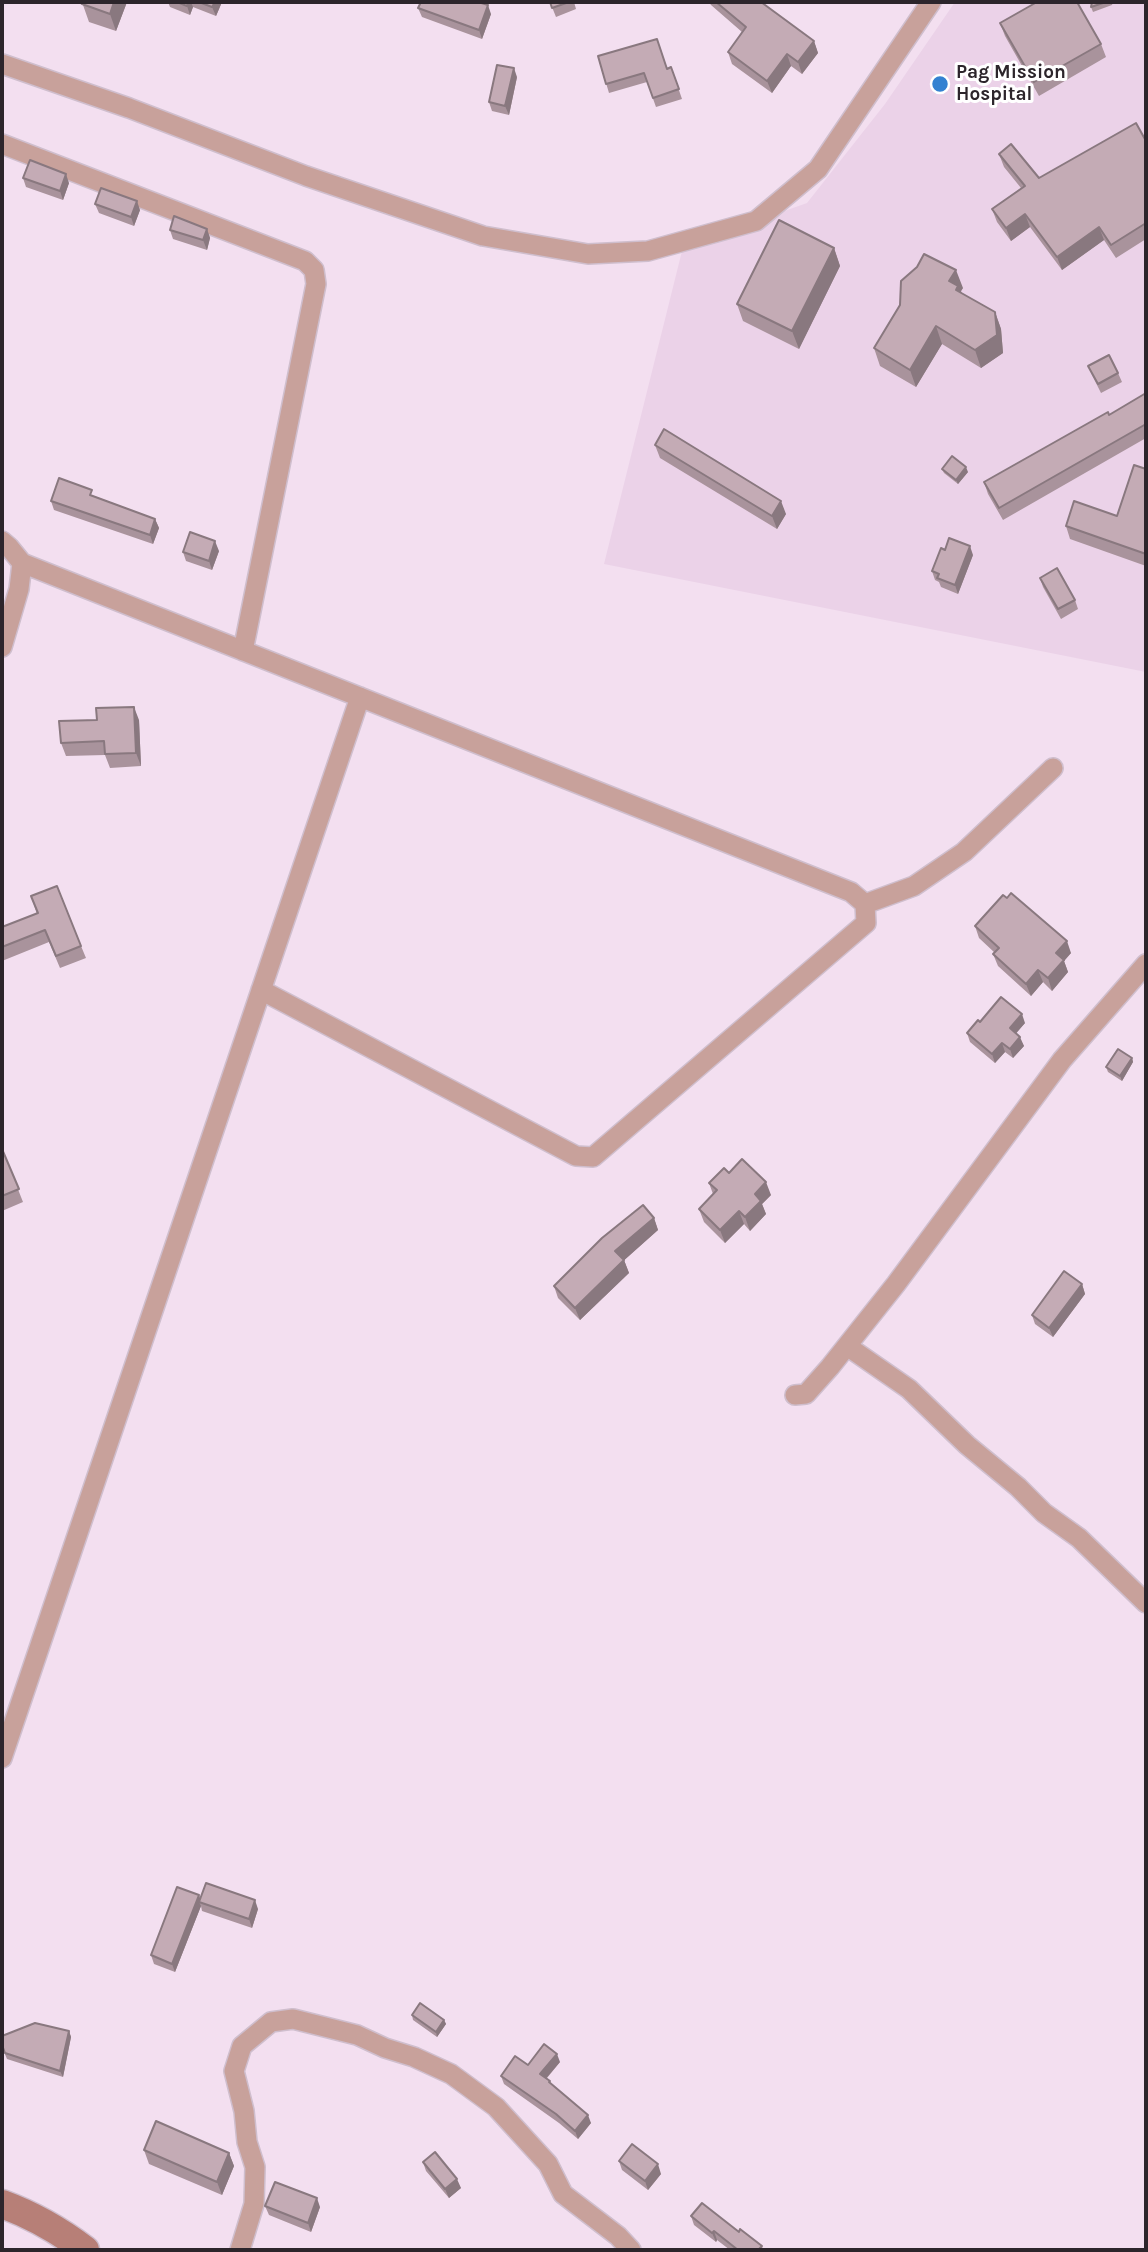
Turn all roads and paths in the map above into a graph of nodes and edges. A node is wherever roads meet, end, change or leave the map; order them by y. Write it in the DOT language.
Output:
graph roads {
  1 [pos="931,2"];
  2 [pos="2,64"];
  3 [pos="2,144"];
  4 [pos="2,541"];
  5 [pos="22,563"];
  6 [pos="2,647"];
  7 [pos="243,651"];
  8 [pos="360,697"];
  9 [pos="1053,768"];
  10 [pos="865,904"];
  11 [pos="1146,964"];
  12 [pos="261,990"];
  13 [pos="847,1346"];
  14 [pos="795,1395"];
  15 [pos="1146,1603"];
  16 [pos="2,1758"];
  17 [pos="2,2204"];
  18 [pos="86,2250"];
  19 [pos="240,2250"];
  20 [pos="631,2250"];
  1 -- 2 [label="street"];
  3 -- 7 [label="street"];
  4 -- 5 [label="street"];
  5 -- 6 [label="street"];
  5 -- 7 [label="street"];
  7 -- 8 [label="street"];
  8 -- 10 [label="street"];
  8 -- 12 [label="street"];
  9 -- 10 [label="street"];
  10 -- 12 [label="street"];
  11 -- 13 [label="street"];
  12 -- 16 [label="street"];
  13 -- 14 [label="street"];
  13 -- 15 [label="street"];
  17 -- 18 [label="street"];
  19 -- 20 [label="street"];
}
